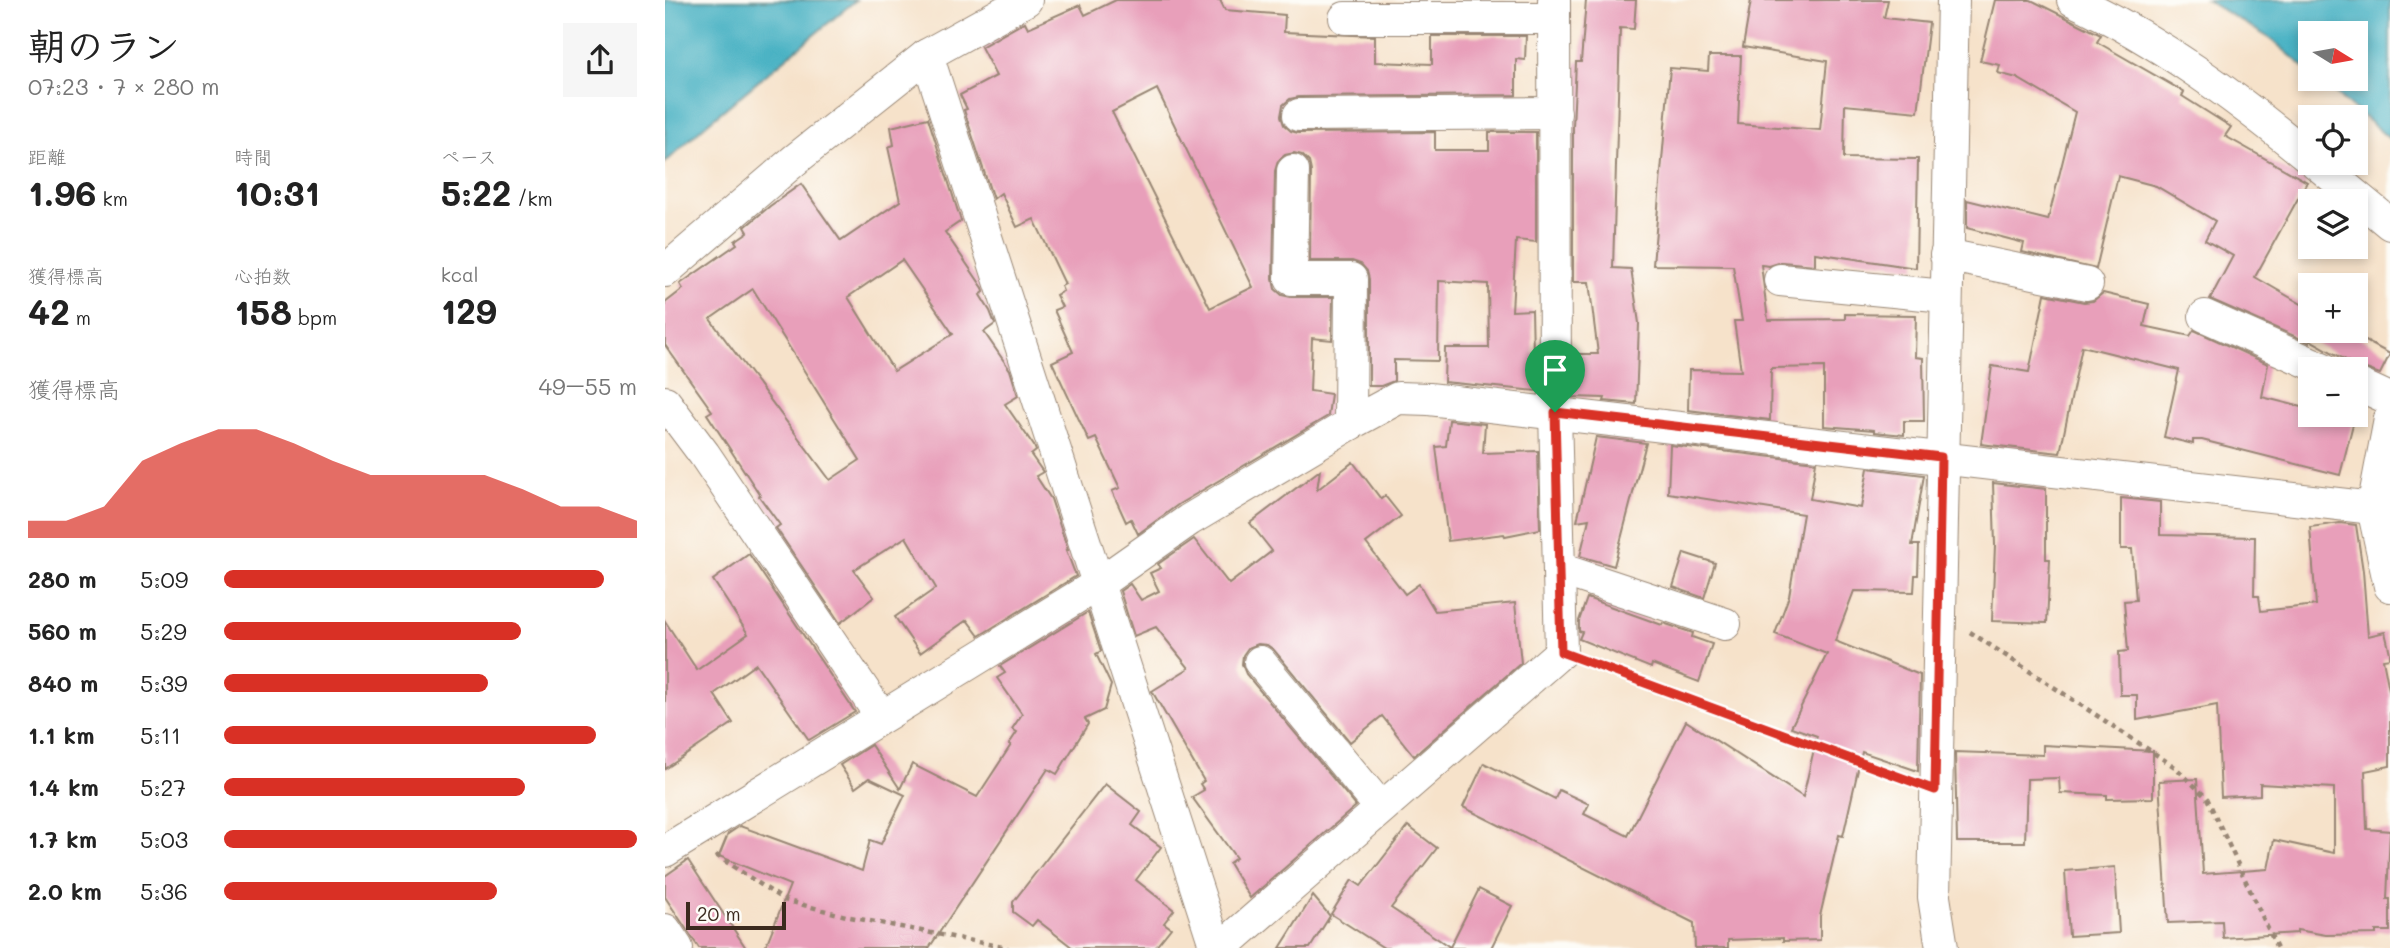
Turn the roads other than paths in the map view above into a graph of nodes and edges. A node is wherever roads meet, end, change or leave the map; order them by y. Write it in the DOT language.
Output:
graph roads {
  1 [pos="1026,0"];
  2 [pos="1952,0"];
  3 [pos="2073,0"];
  4 [pos="1554,9"];
  5 [pos="1345,18"];
  6 [pos="927,55"];
  7 [pos="1555,113"];
  8 [pos="1299,115"];
  9 [pos="2298,148"];
  10 [pos="1293,171"];
  11 [pos="2331,175"];
  12 [pos="2390,224"];
  13 [pos="1946,255"];
  14 [pos="665,271"];
  15 [pos="1780,280"];
  16 [pos="2087,284"];
  17 [pos="1945,296"];
  18 [pos="2204,316"];
  19 [pos="2298,358"];
  20 [pos="2368,389"];
  21 [pos="2390,399"];
  22 [pos="665,402"];
  23 [pos="1555,412"];
  24 [pos="2390,419"];
  25 [pos="1350,424"];
  26 [pos="1941,457"];
  27 [pos="2381,512"];
  28 [pos="1559,569"];
  29 [pos="1098,584"];
  30 [pos="2390,586"];
  31 [pos="1725,624"];
  32 [pos="1260,662"];
  33 [pos="881,716"];
  34 [pos="1381,808"];
  35 [pos="676,844"];
  36 [pos="665,930"];
  37 [pos="677,948"];
  38 [pos="1216,948"];
  39 [pos="1221,948"];
  40 [pos="1942,948"];
  1 -- 6 [label="street"];
  2 -- 13 [label="street"];
  3 -- 9 [label="street"];
  4 -- 5 [label="street"];
  4 -- 7 [label="street"];
  6 -- 14 [label="street"];
  6 -- 29 [label="street"];
  7 -- 8 [label="street"];
  7 -- 23 [label="street"];
  10 -- 25 [label="street"];
  11 -- 12 [label="street"];
  13 -- 16 [label="street"];
  13 -- 17 [label="street"];
  15 -- 17 [label="street"];
  17 -- 26 [label="street"];
  18 -- 19 [label="street"];
  20 -- 21 [label="street"];
  22 -- 33 [label="street"];
  23 -- 25 [label="street"];
  23 -- 26 [label="street"];
  23 -- 28 [label="street"];
  24 -- 27 [label="street"];
  25 -- 29 [label="street"];
  26 -- 27 [label="street"];
  26 -- 40 [label="street"];
  27 -- 30 [label="street"];
  28 -- 31 [label="street"];
  28 -- 34 [label="street"];
  29 -- 33 [label="street"];
  29 -- 38 [label="street"];
  32 -- 34 [label="street"];
  33 -- 35 [label="street"];
  34 -- 39 [label="street"];
  36 -- 37 [label="street"];
}
